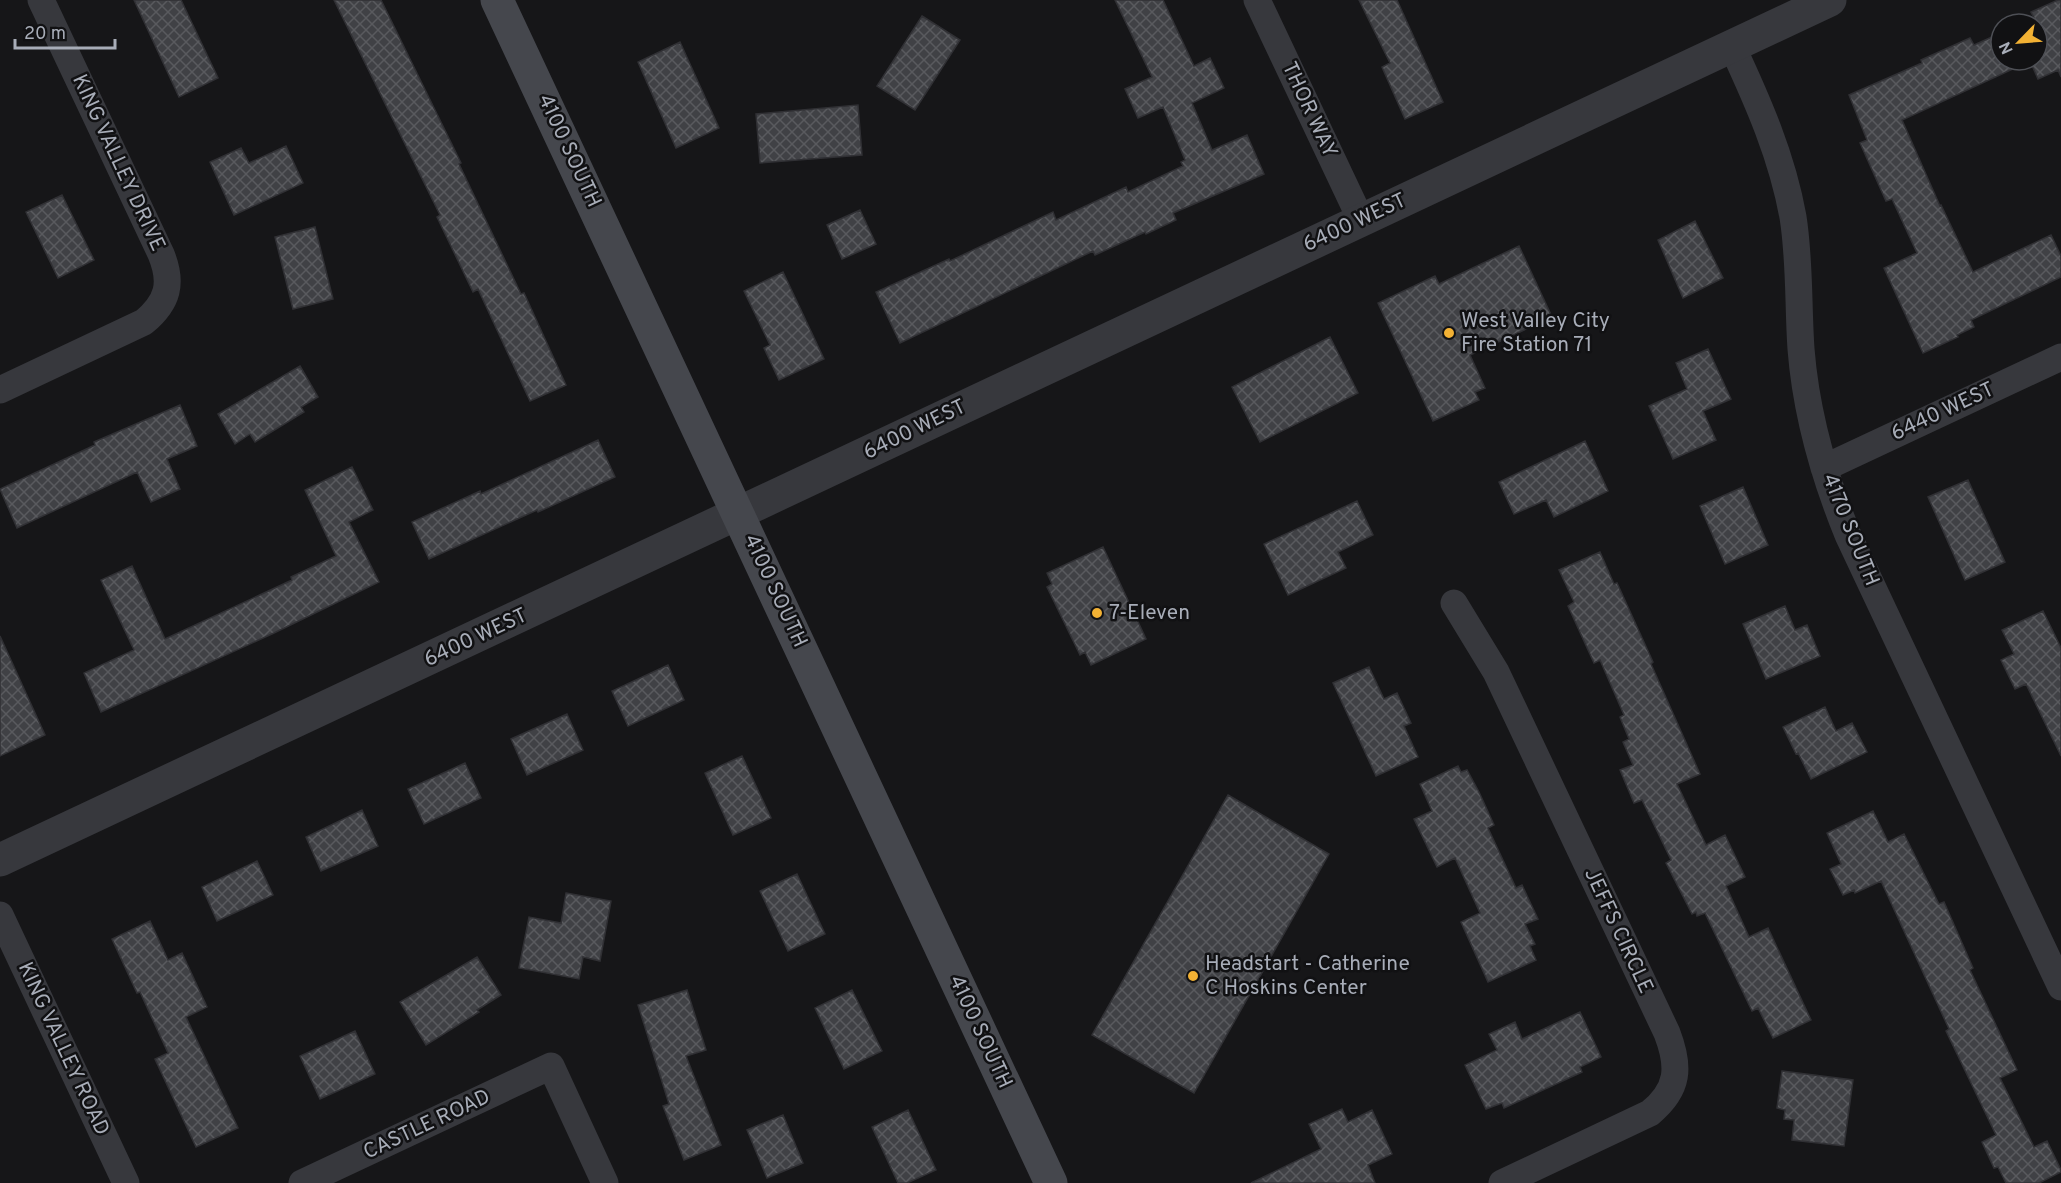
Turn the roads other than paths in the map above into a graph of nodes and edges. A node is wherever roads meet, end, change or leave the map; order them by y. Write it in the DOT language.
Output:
graph roads {
  1 [pos="41,0"];
  2 [pos="497,0"];
  3 [pos="1257,0"];
  4 [pos="1830,0"];
  5 [pos="1732,46"];
  6 [pos="1361,220"];
  7 [pos="2061,357"];
  8 [pos="0,390"];
  9 [pos="1824,468"];
  10 [pos="738,514"];
  11 [pos="1454,603"];
  12 [pos="0,860"];
  13 [pos="0,915"];
  14 [pos="2061,987"];
  15 [pos="126,1183"];
  16 [pos="302,1183"];
  17 [pos="606,1183"];
  18 [pos="1052,1183"];
  19 [pos="1502,1183"];
  1 -- 8 [label="street, KING VALLEY DRIVE"];
  2 -- 10 [label="main road, 4100 SOUTH"];
  3 -- 6 [label="street, THOR WAY"];
  4 -- 5 [label="street, 6400 WEST"];
  5 -- 6 [label="street, 6400 WEST"];
  5 -- 9 [label="street, 4170 SOUTH"];
  6 -- 10 [label="street, 6400 WEST"];
  7 -- 9 [label="street, 6440 WEST"];
  9 -- 14 [label="street, 4170 SOUTH"];
  10 -- 12 [label="street, 6400 WEST"];
  10 -- 18 [label="main road, 4100 SOUTH"];
  11 -- 19 [label="street, JEFFS CIRCLE"];
  13 -- 15 [label="street, KING VALLEY ROAD"];
  16 -- 17 [label="street, CASTLE ROAD"];
}
